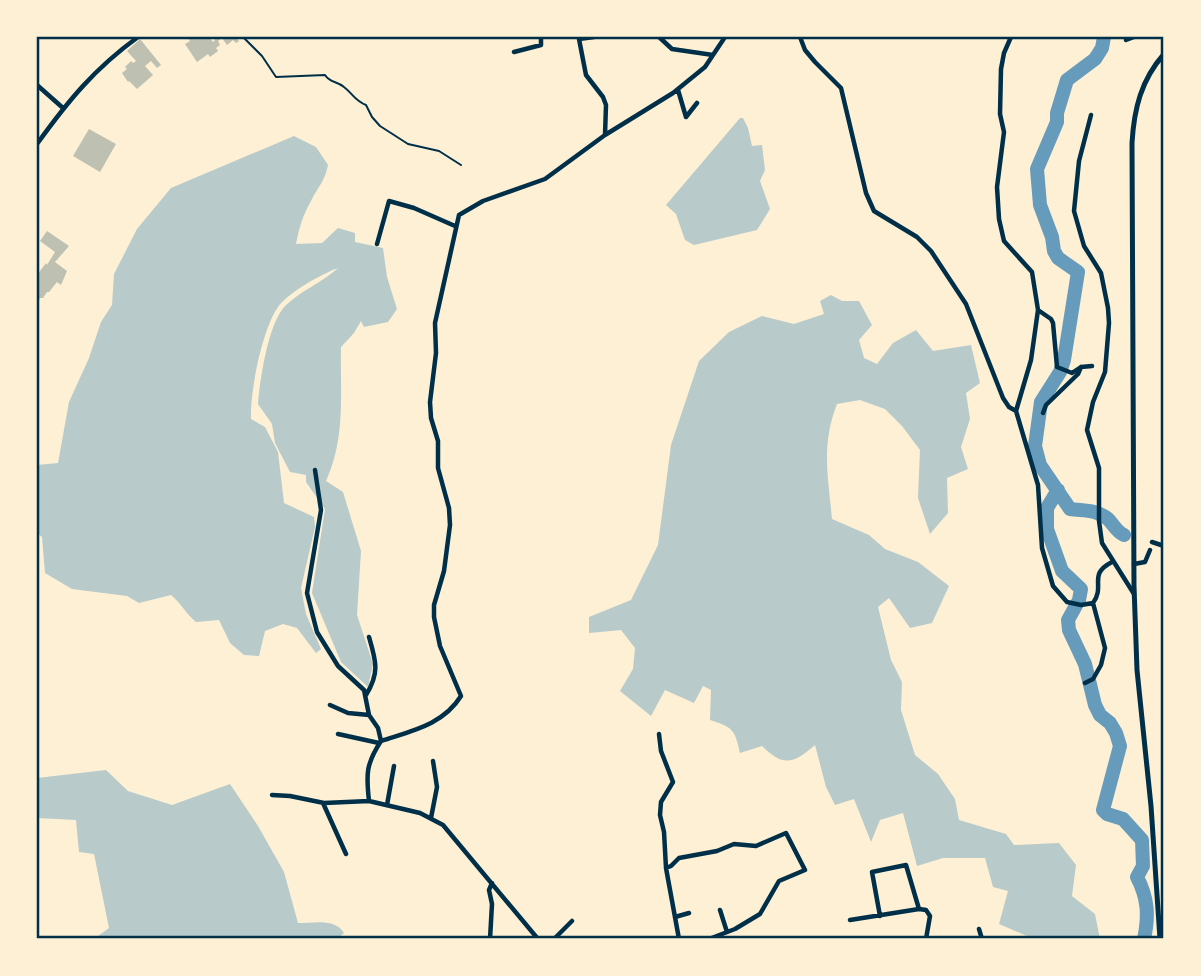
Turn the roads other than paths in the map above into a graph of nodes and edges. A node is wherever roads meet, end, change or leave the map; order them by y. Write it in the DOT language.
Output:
graph roads {
  1 [pos="138,37"];
  2 [pos="541,37"];
  3 [pos="594,37"];
  4 [pos="659,37"];
  5 [pos="725,37"];
  6 [pos="800,37"];
  7 [pos="1012,37"];
  8 [pos="1134,37"];
  9 [pos="1126,40"];
  10 [pos="514,52"];
  11 [pos="1164,54"];
  12 [pos="713,55"];
  13 [pos="37,86"];
  14 [pos="678,90"];
  15 [pos="698,103"];
  16 [pos="63,108"];
  17 [pos="1091,115"];
  18 [pos="605,135"];
  19 [pos="37,144"];
  20 [pos="455,226"];
  21 [pos="377,244"];
  22 [pos="1038,310"];
  23 [pos="1092,366"];
  24 [pos="1081,367"];
  25 [pos="1016,411"];
  26 [pos="1043,413"];
  27 [pos="315,470"];
  28 [pos="1152,542"];
  29 [pos="1164,546"];
  30 [pos="1150,550"];
  31 [pos="1112,562"];
  32 [pos="1134,564"];
  33 [pos="1134,595"];
  34 [pos="1093,603"];
  35 [pos="369,637"];
  36 [pos="1085,682"];
  37 [pos="366,696"];
  38 [pos="330,705"];
  39 [pos="369,715"];
  40 [pos="338,734"];
  41 [pos="659,734"];
  42 [pos="380,742"];
  43 [pos="433,761"];
  44 [pos="394,766"];
  45 [pos="272,795"];
  46 [pos="369,801"];
  47 [pos="323,803"];
  48 [pos="387,805"];
  49 [pos="431,818"];
  50 [pos="346,854"];
  51 [pos="666,868"];
  52 [pos="492,883"];
  53 [pos="720,909"];
  54 [pos="919,909"];
  55 [pos="689,913"];
  56 [pos="880,916"];
  57 [pos="675,918"];
  58 [pos="850,920"];
  59 [pos="572,921"];
  60 [pos="979,929"];
  61 [pos="1162,930"];
  62 [pos="727,932"];
  63 [pos="490,939"];
  64 [pos="538,939"];
  65 [pos="554,939"];
  66 [pos="679,939"];
  67 [pos="709,939"];
  68 [pos="926,939"];
  69 [pos="982,939"];
  70 [pos="1160,939"];
  1 -- 16 [label="street"];
  2 -- 10 [label="street"];
  3 -- 18 [label="street"];
  4 -- 12 [label="street"];
  5 -- 12 [label="street"];
  6 -- 25 [label="street"];
  7 -- 22 [label="street"];
  8 -- 9 [label="street"];
  11 -- 32 [label="street"];
  12 -- 14 [label="street"];
  13 -- 16 [label="street"];
  14 -- 15 [label="street"];
  14 -- 18 [label="street"];
  16 -- 19 [label="street"];
  17 -- 31 [label="street"];
  18 -- 20 [label="street"];
  20 -- 21 [label="street"];
  20 -- 42 [label="street"];
  22 -- 24 [label="street"];
  22 -- 25 [label="street"];
  23 -- 24 [label="street"];
  24 -- 26 [label="street"];
  25 -- 34 [label="street"];
  27 -- 37 [label="street"];
  28 -- 29 [label="street"];
  30 -- 32 [label="street"];
  31 -- 33 [label="street"];
  31 -- 34 [label="street"];
  32 -- 33 [label="street"];
  33 -- 61 [label="street"];
  34 -- 36 [label="street"];
  35 -- 37 [label="street"];
  37 -- 39 [label="street"];
  38 -- 39 [label="street"];
  39 -- 42 [label="street"];
  40 -- 42 [label="street"];
  41 -- 51 [label="street"];
  42 -- 46 [label="street"];
  43 -- 49 [label="street"];
  44 -- 48 [label="street"];
  45 -- 47 [label="street"];
  46 -- 47 [label="street"];
  46 -- 48 [label="street"];
  47 -- 50 [label="street"];
  48 -- 49 [label="street"];
  49 -- 52 [label="street"];
  51 -- 57 [label="street"];
  51 -- 62 [label="street"];
  52 -- 63 [label="street"];
  52 -- 64 [label="street"];
  53 -- 62 [label="street"];
  54 -- 56 [label="street"];
  54 -- 56 [label="street"];
  54 -- 68 [label="street"];
  55 -- 57 [label="street"];
  56 -- 58 [label="street"];
  57 -- 66 [label="street"];
  59 -- 65 [label="street"];
  60 -- 69 [label="street"];
  61 -- 70 [label="street"];
  62 -- 67 [label="street"];
}
